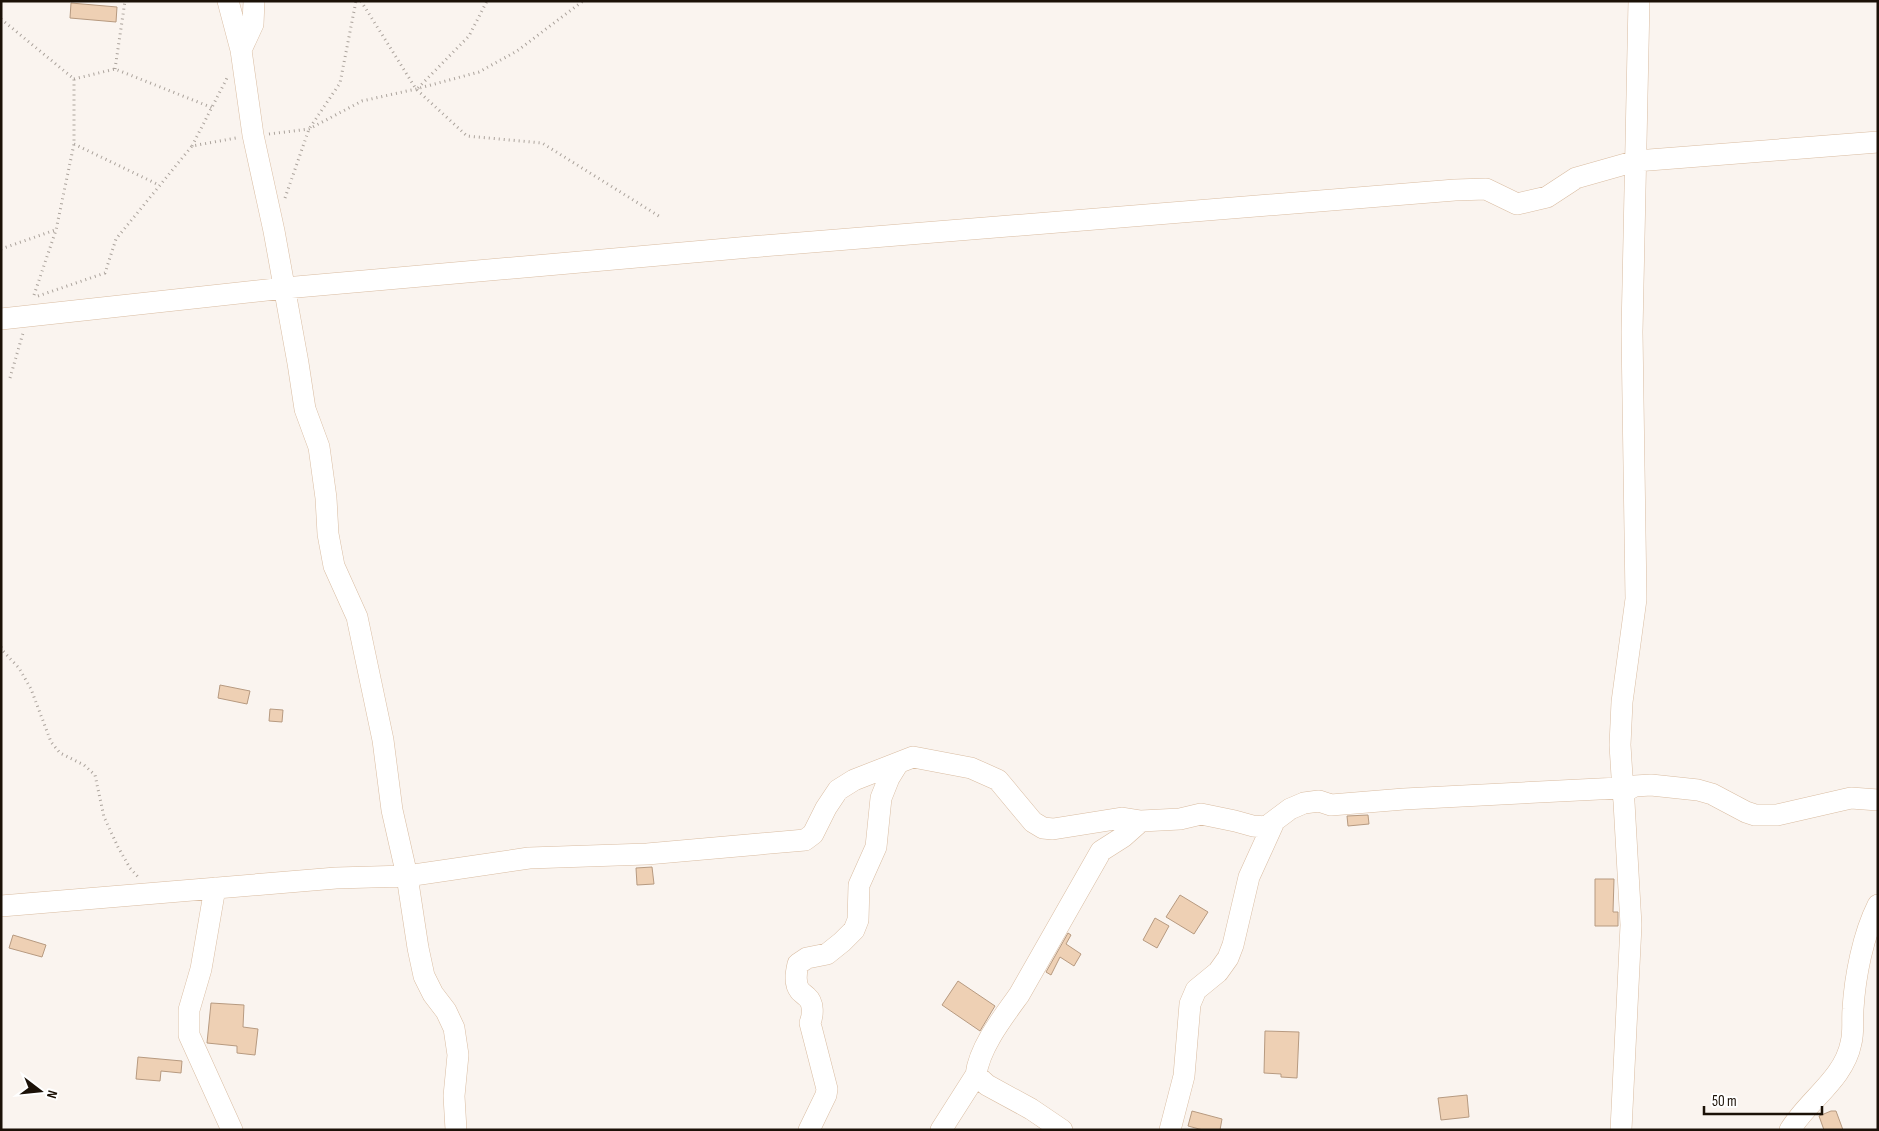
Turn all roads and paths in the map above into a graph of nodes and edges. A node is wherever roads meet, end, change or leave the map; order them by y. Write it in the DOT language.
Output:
graph roads {
  1 [pos="125,1"];
  2 [pos="228,1"];
  3 [pos="254,1"];
  4 [pos="356,1"];
  5 [pos="361,1"];
  6 [pos="487,1"];
  7 [pos="583,1"];
  8 [pos="1639,1"];
  9 [pos="1,19"];
  10 [pos="241,50"];
  11 [pos="115,69"];
  12 [pos="229,75"];
  13 [pos="74,79"];
  14 [pos="416,89"];
  15 [pos="213,108"];
  16 [pos="309,129"];
  17 [pos="253,136"];
  18 [pos="1878,142"];
  19 [pos="74,144"];
  20 [pos="192,146"];
  21 [pos="1636,161"];
  22 [pos="159,184"];
  23 [pos="283,203"];
  24 [pos="662,218"];
  25 [pos="56,230"];
  26 [pos="1,249"];
  27 [pos="285,288"];
  28 [pos="33,297"];
  29 [pos="28,318"];
  30 [pos="1,319"];
  31 [pos="10,378"];
  32 [pos="1,647"];
  33 [pos="896,764"];
  34 [pos="1623,792"];
  35 [pos="1878,800"];
  36 [pos="1141,821"];
  37 [pos="1274,822"];
  38 [pos="407,876"];
  39 [pos="215,888"];
  40 [pos="152,893"];
  41 [pos="1878,905"];
  42 [pos="1,906"];
  43 [pos="976,1075"];
  44 [pos="232,1130"];
  45 [pos="456,1130"];
  46 [pos="809,1130"];
  47 [pos="941,1130"];
  48 [pos="1062,1130"];
  49 [pos="1170,1130"];
  50 [pos="1621,1130"];
  51 [pos="1790,1130"];
  1 -- 11 [label="path"];
  2 -- 10 [label="street"];
  3 -- 10 [label="street"];
  4 -- 16 [label="path"];
  5 -- 14 [label="path"];
  6 -- 14 [label="path"];
  7 -- 14 [label="path"];
  8 -- 21 [label="street"];
  9 -- 13 [label="path"];
  10 -- 17 [label="street"];
  11 -- 13 [label="path"];
  11 -- 15 [label="path"];
  12 -- 15 [label="path"];
  13 -- 19 [label="path"];
  14 -- 16 [label="path"];
  14 -- 24 [label="path"];
  15 -- 20 [label="path"];
  16 -- 17 [label="path"];
  16 -- 23 [label="path"];
  17 -- 20 [label="path"];
  17 -- 27 [label="street"];
  18 -- 21 [label="street"];
  19 -- 22 [label="path"];
  19 -- 25 [label="path"];
  20 -- 22 [label="path"];
  21 -- 27 [label="street"];
  21 -- 34 [label="street"];
  22 -- 28 [label="path"];
  25 -- 26 [label="path"];
  25 -- 28 [label="path"];
  27 -- 29 [label="street"];
  27 -- 38 [label="street"];
  28 -- 29 [label="path"];
  29 -- 30 [label="street"];
  29 -- 31 [label="path"];
  32 -- 40 [label="path"];
  33 -- 36 [label="street"];
  33 -- 38 [label="street"];
  33 -- 46 [label="street"];
  34 -- 35 [label="street"];
  34 -- 37 [label="street"];
  34 -- 50 [label="street"];
  36 -- 37 [label="street"];
  36 -- 43 [label="street"];
  37 -- 49 [label="street"];
  38 -- 39 [label="street"];
  38 -- 45 [label="street"];
  39 -- 40 [label="street"];
  39 -- 44 [label="street"];
  40 -- 42 [label="street"];
  41 -- 51 [label="street"];
  43 -- 47 [label="street"];
  43 -- 48 [label="street"];
}
